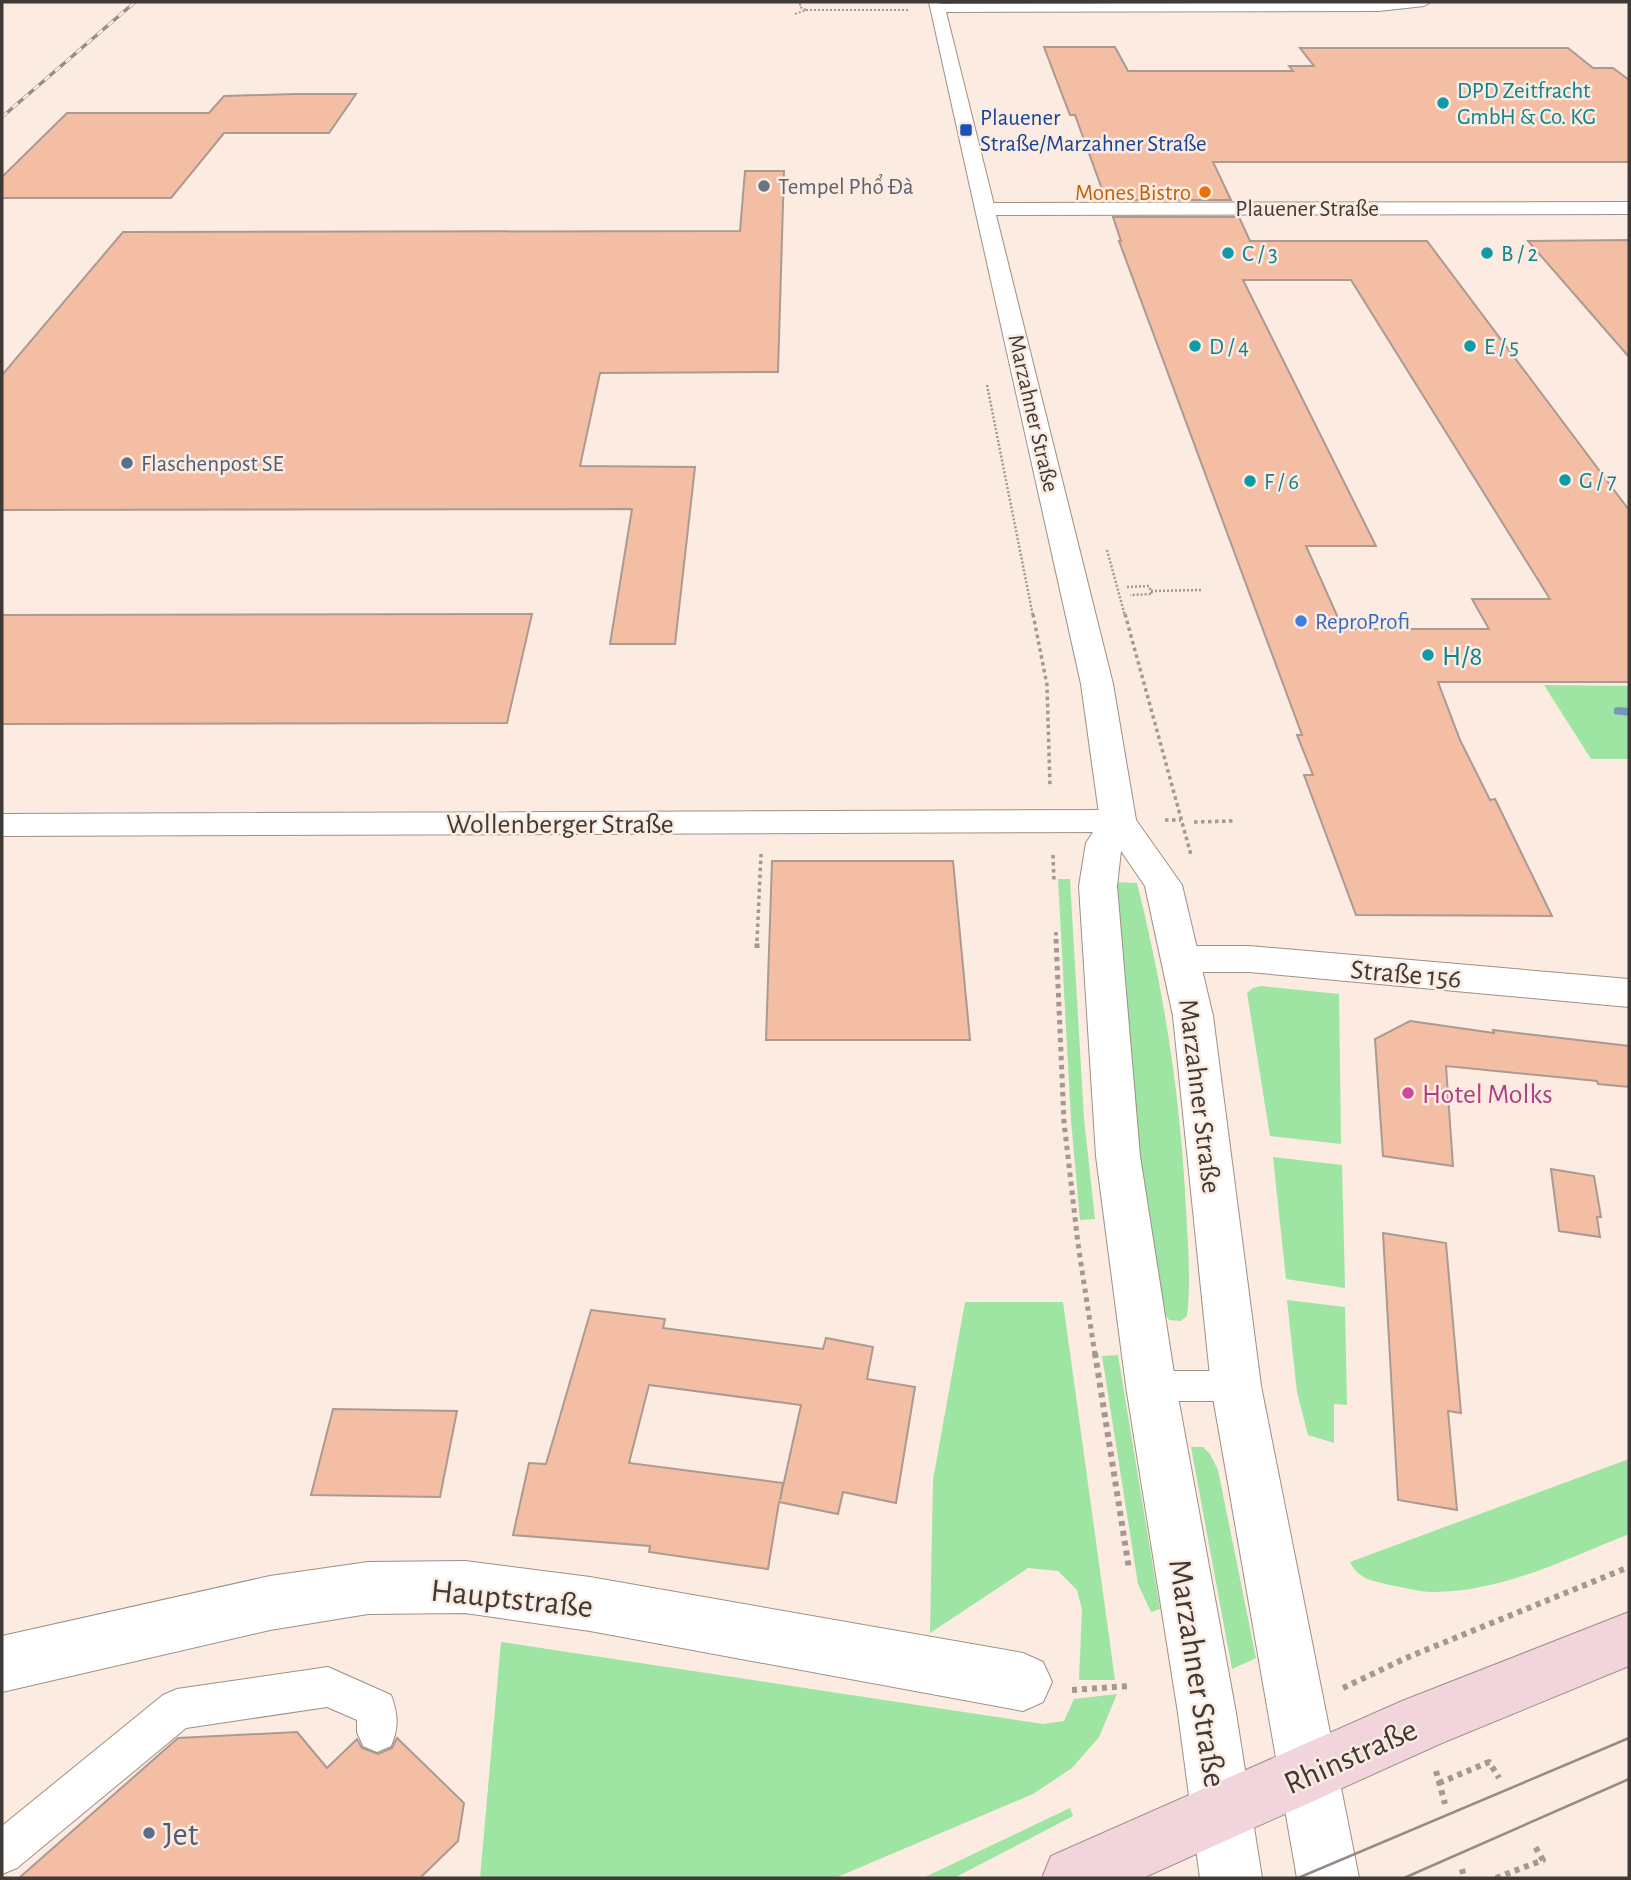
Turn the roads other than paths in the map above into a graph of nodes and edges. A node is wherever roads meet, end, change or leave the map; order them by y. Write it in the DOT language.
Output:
graph roads {
  1 [pos="1424,2"];
  2 [pos="937,5"];
  3 [pos="1629,208"];
  4 [pos="985,209"];
  5 [pos="1118,821"];
  6 [pos="2,825"];
  7 [pos="1182,958"];
  8 [pos="1629,993"];
  9 [pos="1151,1386"];
  10 [pos="1236,1386"];
  11 [pos="1629,1639"];
  12 [pos="2,1664"];
  13 [pos="1023,1682"];
  14 [pos="377,1732"];
  15 [pos="1310,1773"];
  16 [pos="1222,1812"];
  17 [pos="2,1853"];
  18 [pos="1073,1878"];
  19 [pos="1231,1878"];
  20 [pos="1328,1878"];
  1 -- 2 [label="street, Marzahner Straße"];
  2 -- 4 [label="street, Marzahner Straße"];
  3 -- 4 [label="street, Plauener Straße"];
  4 -- 5 [label="street, Marzahner Straße"];
  5 -- 6 [label="street, Wollenberger Straße"];
  5 -- 7 [label="street, Marzahner Straße"];
  5 -- 9 [label="street, Marzahner Straße"];
  7 -- 8 [label="street, Straße 156"];
  7 -- 10 [label="street, Marzahner Straße"];
  9 -- 10 [label="lane"];
  9 -- 16 [label="street, Marzahner Straße"];
  10 -- 15 [label="street, Marzahner Straße"];
  11 -- 15 [label="main road, Rhinstraße"];
  12 -- 13 [label="street, Hauptstraße"];
  14 -- 17 [label="lane"];
  15 -- 16 [label="main road, Rhinstraße"];
  15 -- 20 [label="street, Marzahner Straße"];
  16 -- 18 [label="main road, Rhinstraße"];
  16 -- 19 [label="street, Marzahner Straße"];
}
